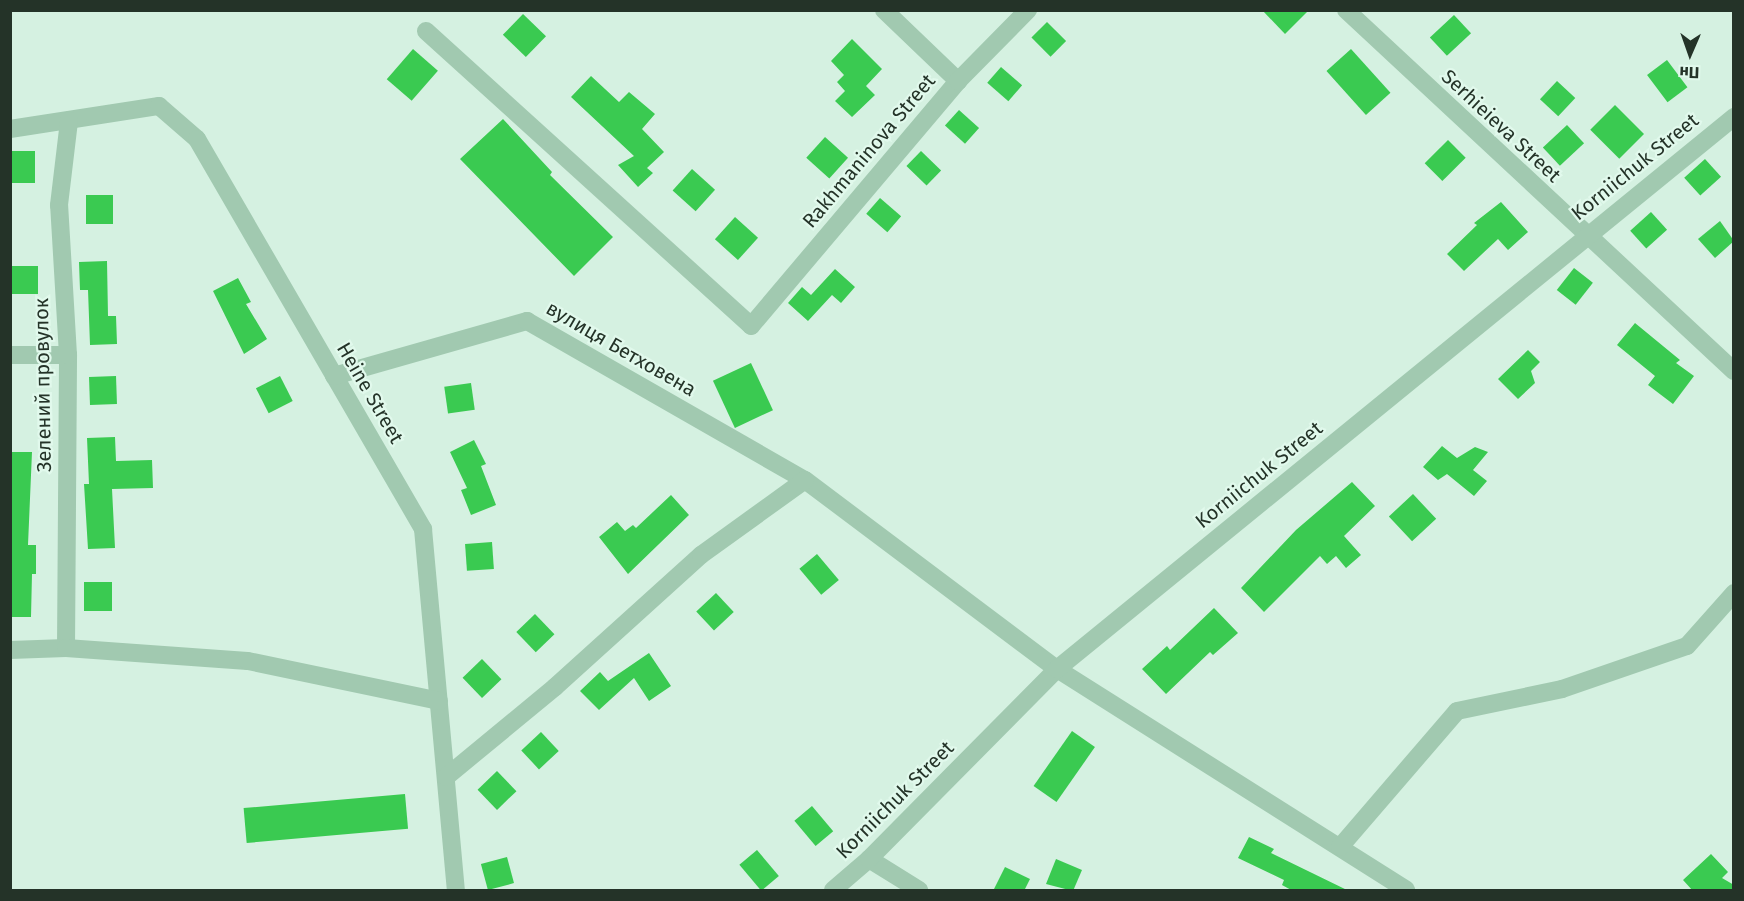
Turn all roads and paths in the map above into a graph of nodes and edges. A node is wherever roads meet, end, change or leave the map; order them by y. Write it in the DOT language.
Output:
graph roads {
  1 [pos="884,10"];
  2 [pos="1028,10"];
  3 [pos="1346,10"];
  4 [pos="426,31"];
  5 [pos="958,81"];
  6 [pos="1734,117"];
  7 [pos="69,121"];
  8 [pos="10,129"];
  9 [pos="1584,236"];
  10 [pos="10,355"];
  11 [pos="68,355"];
  12 [pos="1734,371"];
  13 [pos="334,376"];
  14 [pos="805,480"];
  15 [pos="1734,593"];
  16 [pos="66,648"];
  17 [pos="10,650"];
  18 [pos="1057,669"];
  19 [pos="439,701"];
  20 [pos="446,777"];
  21 [pos="1340,847"];
  22 [pos="869,859"];
  23 [pos="456,891"];
  24 [pos="833,891"];
  25 [pos="920,891"];
  26 [pos="1406,891"];
  1 -- 5 [label="street"];
  2 -- 5 [label="street, Rakhmaninova Street"];
  3 -- 9 [label="street, Serhieieva Street"];
  4 -- 5 [label="street, Rakhmaninova Street"];
  6 -- 9 [label="street, Korniichuk Street"];
  7 -- 8 [label="street, Heine Street"];
  7 -- 11 [label="street, Зелений провулок"];
  7 -- 13 [label="street, Heine Street"];
  9 -- 12 [label="street, Serhieieva Street"];
  9 -- 18 [label="street, Korniichuk Street"];
  10 -- 11 [label="street"];
  11 -- 16 [label="street, Зелений провулок"];
  13 -- 14 [label="street, вулиця Бетховена"];
  13 -- 19 [label="street, Heine Street"];
  14 -- 18 [label="street, вулиця Бетховена"];
  14 -- 20 [label="street"];
  15 -- 21 [label="street"];
  16 -- 17 [label="street"];
  16 -- 19 [label="street"];
  18 -- 21 [label="street, вулиця Бетховена"];
  18 -- 22 [label="street, Korniichuk Street"];
  19 -- 20 [label="street, Heine Street"];
  20 -- 23 [label="street, Heine Street"];
  21 -- 26 [label="street, вулиця Бетховена"];
  22 -- 24 [label="street, Korniichuk Street"];
  22 -- 25 [label="street"];
}
